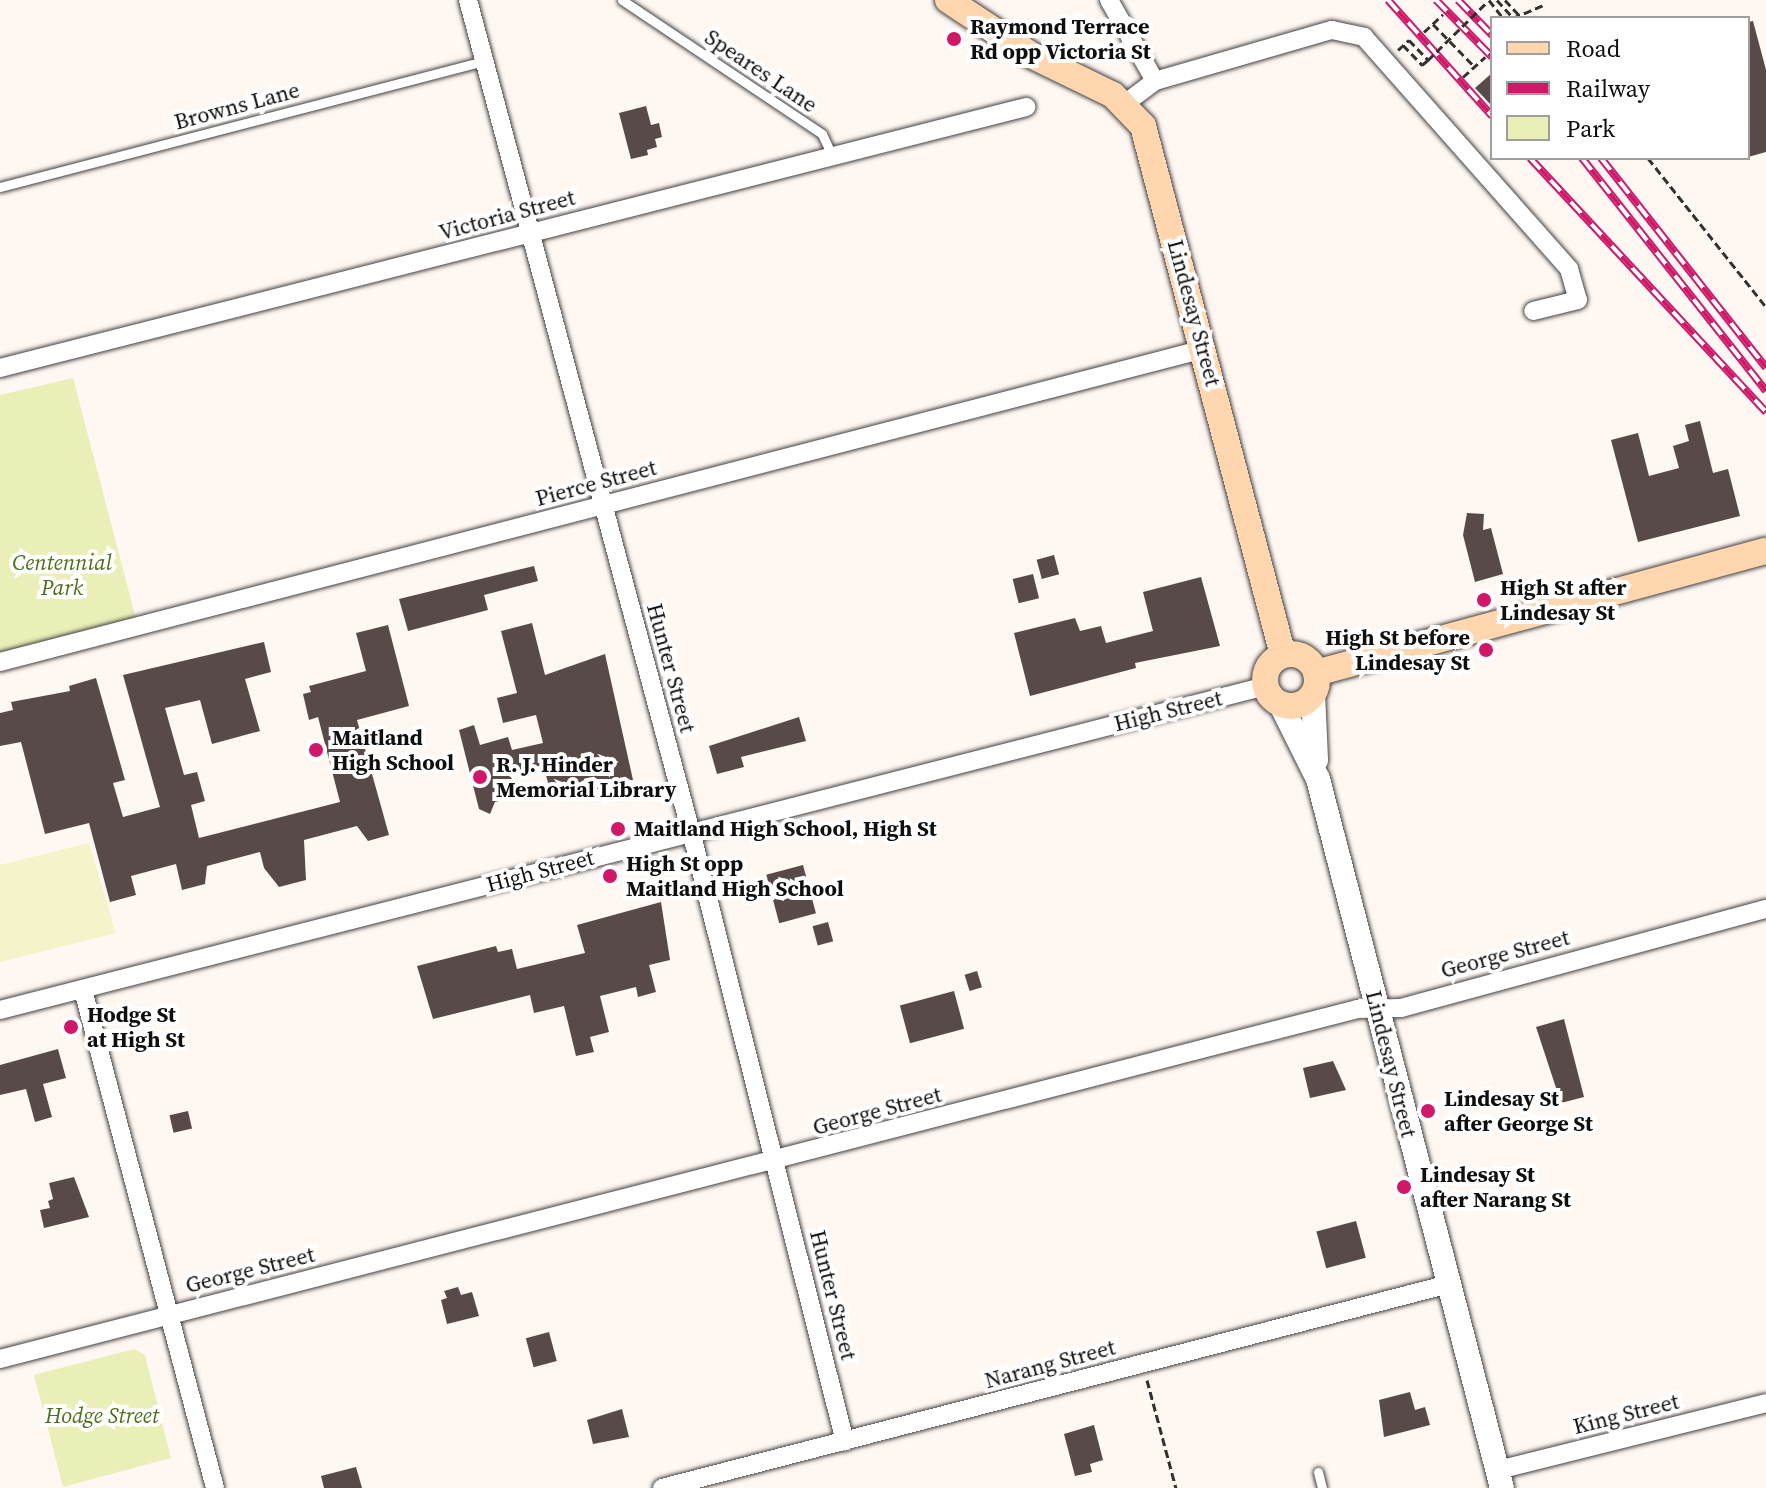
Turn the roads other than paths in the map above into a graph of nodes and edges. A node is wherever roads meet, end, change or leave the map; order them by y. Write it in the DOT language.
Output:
graph roads {
  1 [pos="468,0"];
  2 [pos="622,0"];
  3 [pos="948,0"];
  4 [pos="1109,0"];
  5 [pos="484,61"];
  6 [pos="1155,81"];
  7 [pos="1125,104"];
  8 [pos="1026,107"];
  9 [pos="831,153"];
  10 [pos="0,187"];
  11 [pos="531,234"];
  12 [pos="1533,311"];
  13 [pos="1204,349"];
  14 [pos="0,368"];
  15 [pos="602,506"];
  16 [pos="1766,551"];
  17 [pos="1283,655"];
  18 [pos="0,662"];
  19 [pos="1314,683"];
  20 [pos="1273,694"];
  21 [pos="1318,779"];
  22 [pos="690,831"];
  23 [pos="1766,909"];
  24 [pos="83,990"];
  25 [pos="1378,1009"];
  26 [pos="0,1010"];
  27 [pos="774,1162"];
  28 [pos="1449,1284"];
  29 [pos="168,1316"];
  30 [pos="0,1359"];
  31 [pos="1766,1403"];
  32 [pos="845,1442"];
  33 [pos="1318,1472"];
  34 [pos="1500,1479"];
  35 [pos="215,1488"];
  36 [pos="662,1488"];
  37 [pos="1322,1488"];
  1 -- 5 [label="street, Hunter Street"];
  2 -- 9 [label="lane, Speares Lane"];
  3 -- 7 [label="main road"];
  4 -- 6 [label="street"];
  5 -- 10 [label="lane, Browns Lane"];
  5 -- 11 [label="street, Hunter Street"];
  6 -- 7 [label="street"];
  6 -- 12 [label="street"];
  7 -- 13 [label="main road, Lindesay Street"];
  8 -- 9 [label="street, Victoria Street"];
  9 -- 11 [label="street, Victoria Street"];
  11 -- 14 [label="street, Victoria Street"];
  11 -- 15 [label="street, Hunter Street"];
  13 -- 15 [label="street, Pierce Street"];
  13 -- 17 [label="main road, Lindesay Street"];
  15 -- 18 [label="street, Pierce Street"];
  15 -- 22 [label="street, Hunter Street"];
  16 -- 19 [label="main road"];
  17 -- 19 [label="main road"];
  17 -- 20 [label="main road"];
  19 -- 20 [label="main road"];
  19 -- 21 [label="street, Lindesay Street"];
  20 -- 21 [label="street, Lindesay Street"];
  20 -- 22 [label="street, High Street"];
  21 -- 25 [label="street, Lindesay Street"];
  22 -- 24 [label="street, High Street"];
  22 -- 27 [label="street, Hunter Street"];
  23 -- 25 [label="street, George Street"];
  24 -- 26 [label="street, High Street"];
  24 -- 29 [label="street"];
  25 -- 27 [label="street, George Street"];
  25 -- 28 [label="street, Lindesay Street"];
  27 -- 29 [label="street, George Street"];
  27 -- 32 [label="street, Hunter Street"];
  28 -- 32 [label="street, Narang Street"];
  28 -- 34 [label="street, Lindesay Street"];
  29 -- 30 [label="street, George Street"];
  29 -- 35 [label="street"];
  31 -- 34 [label="street, King Street"];
  32 -- 36 [label="street, Narang Street"];
  33 -- 37 [label="lane"];
}
